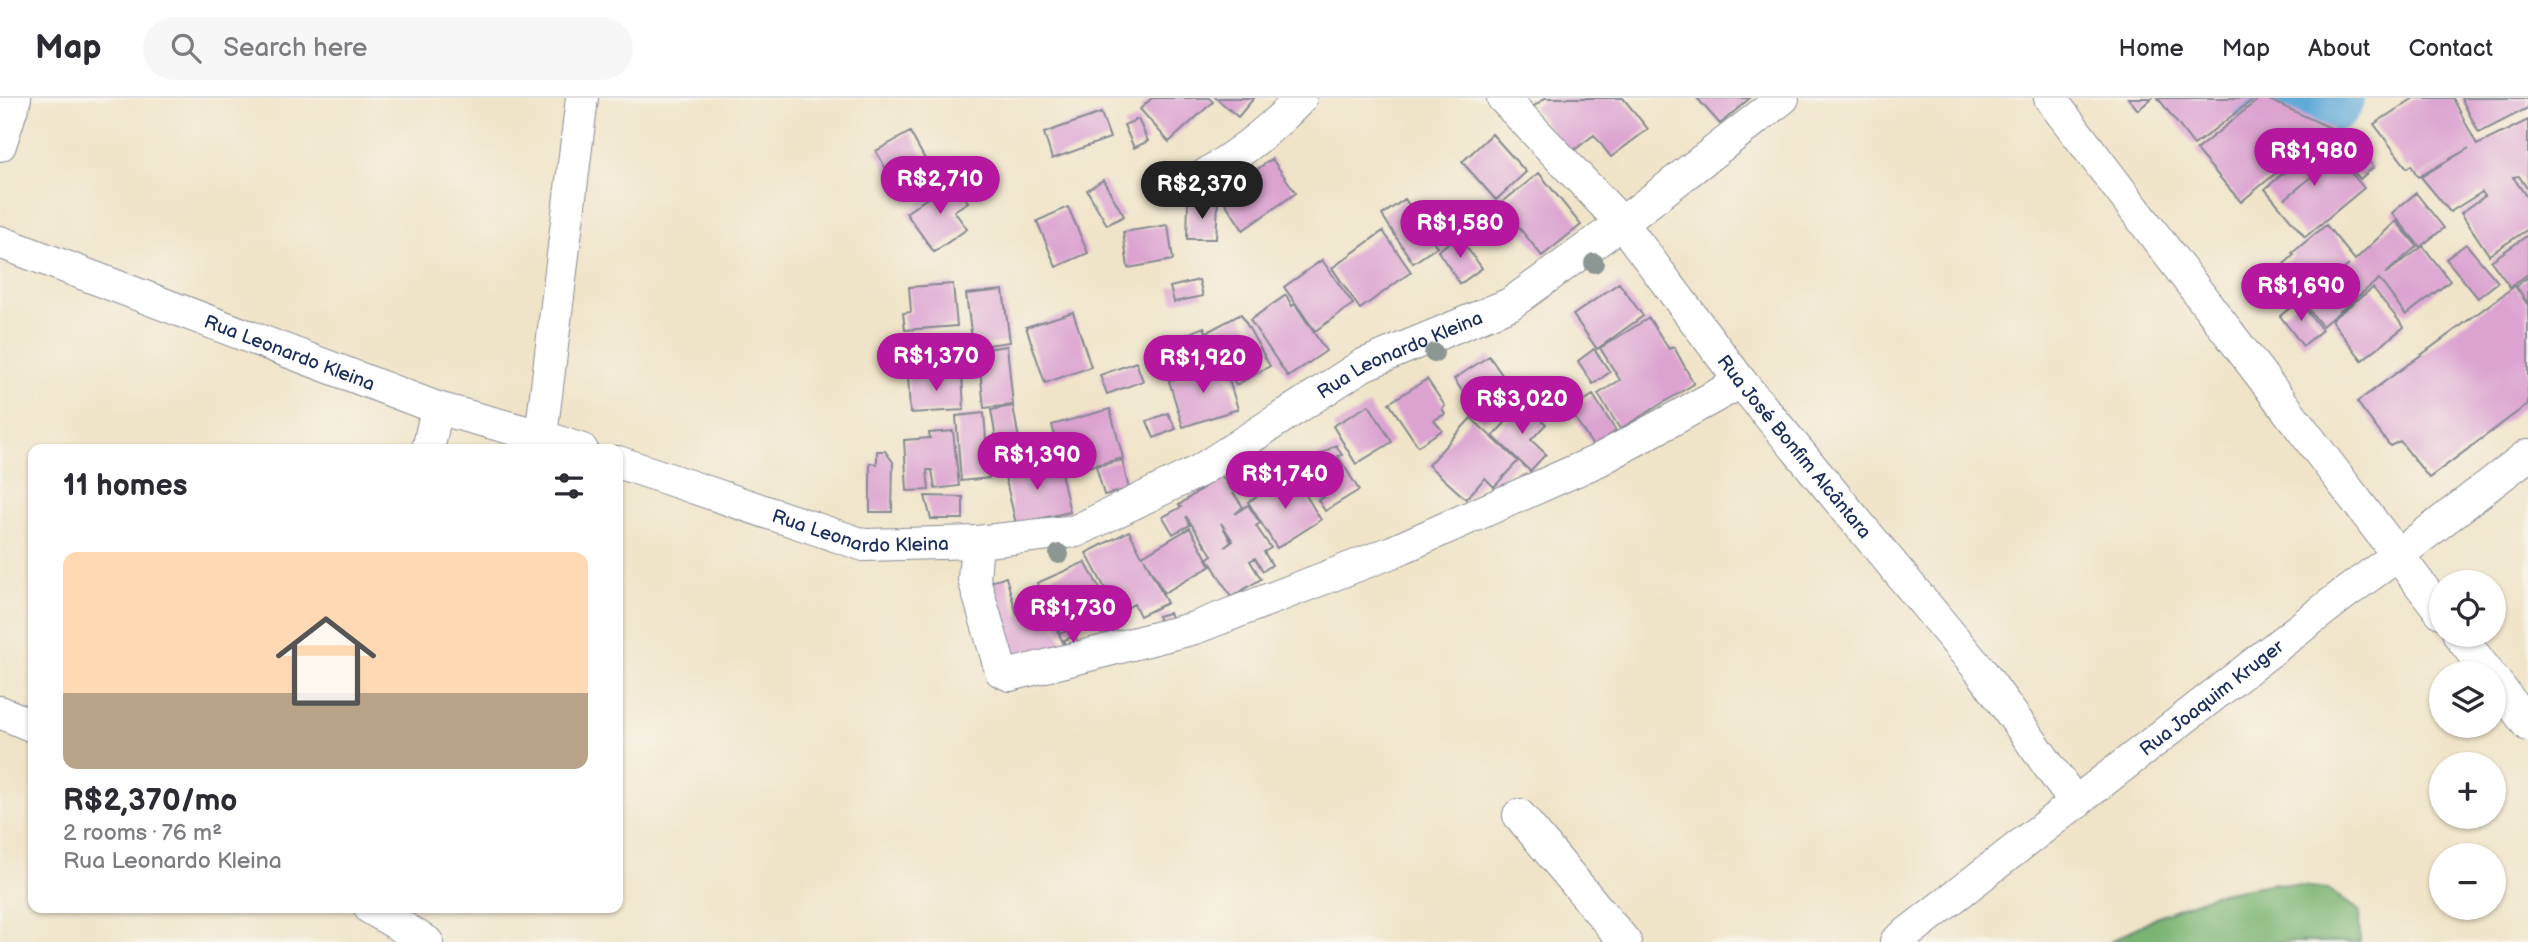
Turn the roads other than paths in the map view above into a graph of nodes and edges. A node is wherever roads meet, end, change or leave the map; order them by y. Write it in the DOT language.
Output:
graph roads {
  1 [pos="15,98"];
  2 [pos="582,98"];
  3 [pos="1301,98"];
  4 [pos="1503,98"];
  5 [pos="1783,98"];
  6 [pos="2049,98"];
  7 [pos="0,145"];
  8 [pos="1191,184"];
  9 [pos="1622,223"];
  10 [pos="0,242"];
  11 [pos="1741,382"];
  12 [pos="437,408"];
  13 [pos="541,436"];
  14 [pos="429,444"];
  15 [pos="564,444"];
  16 [pos="2528,454"];
  17 [pos="623,464"];
  18 [pos="977,542"];
  19 [pos="2398,555"];
  20 [pos="2429,596"];
  21 [pos="2468,647"];
  22 [pos="2479,661"];
  23 [pos="2506,696"];
  24 [pos="0,712"];
  25 [pos="28,724"];
  26 [pos="2528,725"];
  27 [pos="2077,804"];
  28 [pos="1519,815"];
  29 [pos="378,913"];
  30 [pos="427,942"];
  31 [pos="1625,942"];
  32 [pos="1896,942"];
  1 -- 7 [label="street"];
  2 -- 13 [label="street"];
  3 -- 8 [label="street"];
  4 -- 9 [label="street, Rua José Bonfim Alcântara"];
  5 -- 9 [label="street, Rua Leonardo Kleina"];
  6 -- 19 [label="street"];
  9 -- 11 [label="street, Rua José Bonfim Alcântara"];
  9 -- 18 [label="street, Rua Leonardo Kleina"];
  10 -- 12 [label="street, Rua Leonardo Kleina"];
  11 -- 18 [label="street"];
  11 -- 27 [label="street, Rua José Bonfim Alcântara"];
  12 -- 13 [label="street, Rua Leonardo Kleina"];
  12 -- 14 [label="street"];
  13 -- 15 [label="street, Rua Leonardo Kleina"];
  16 -- 19 [label="street, Rua Joaquim Kruger"];
  17 -- 18 [label="street, Rua Leonardo Kleina"];
  19 -- 20 [label="street"];
  19 -- 27 [label="street, Rua Joaquim Kruger"];
  21 -- 22 [label="street"];
  23 -- 26 [label="street"];
  24 -- 25 [label="street"];
  27 -- 32 [label="street, Rua Joaquim Kruger"];
  28 -- 31 [label="street"];
  29 -- 30 [label="street"];
}
